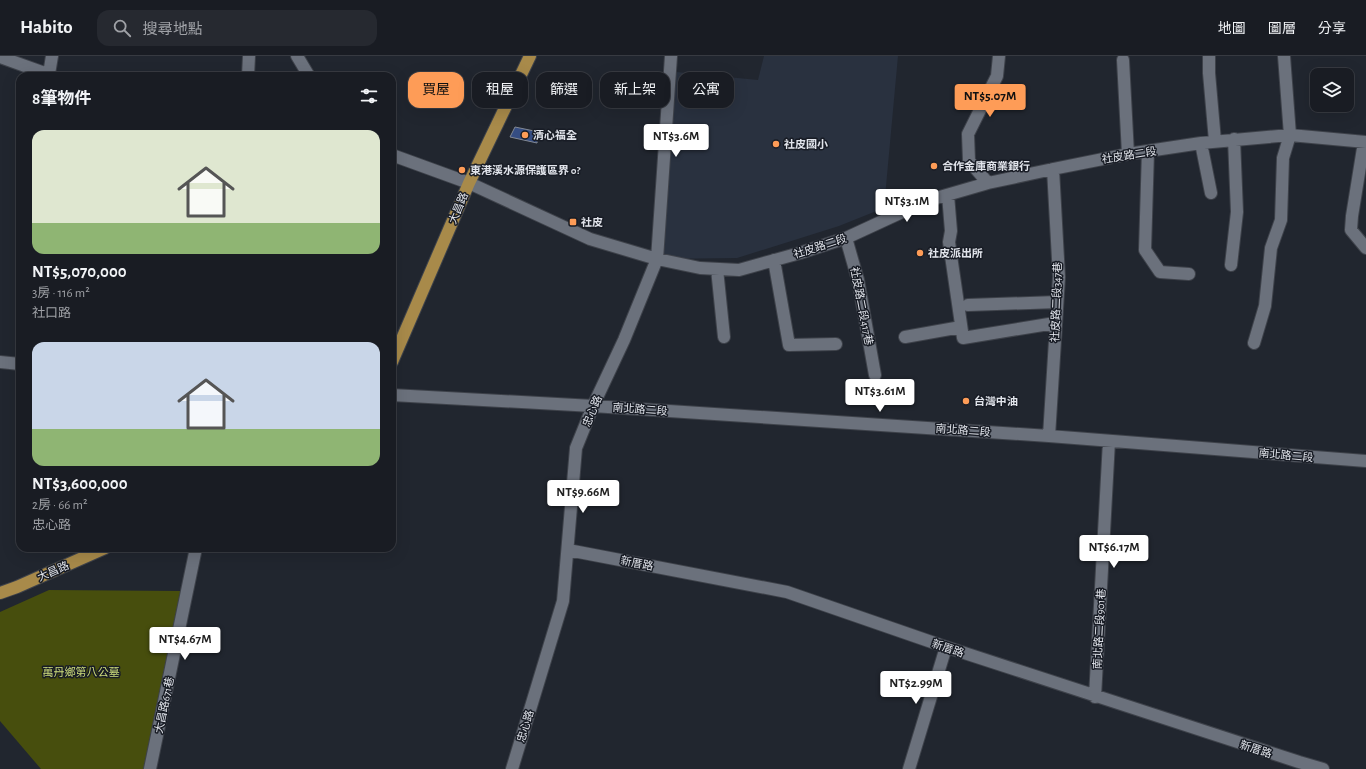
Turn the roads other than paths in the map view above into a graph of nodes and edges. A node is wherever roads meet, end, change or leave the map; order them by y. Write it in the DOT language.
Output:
graph roads {
  1 [pos="52,56"];
  2 [pos="249,56"];
  3 [pos="297,56"];
  4 [pos="530,56"];
  5 [pos="671,56"];
  6 [pos="1000,56"];
  7 [pos="1209,56"];
  8 [pos="1284,56"];
  9 [pos="0,57"];
  10 [pos="1123,60"];
  11 [pos="42,72"];
  12 [pos="51,72"];
  13 [pos="248,72"];
  14 [pos="307,72"];
  15 [pos="1290,135"];
  16 [pos="1234,140"];
  17 [pos="1215,142"];
  18 [pos="1365,142"];
  19 [pos="1201,143"];
  20 [pos="1148,151"];
  21 [pos="1128,154"];
  22 [pos="396,156"];
  23 [pos="1053,169"];
  24 [pos="469,183"];
  25 [pos="988,183"];
  26 [pos="1211,193"];
  27 [pos="948,195"];
  28 [pos="846,238"];
  29 [pos="1366,248"];
  30 [pos="657,259"];
  31 [pos="774,260"];
  32 [pos="1231,265"];
  33 [pos="717,269"];
  34 [pos="1189,274"];
  35 [pos="1057,302"];
  36 [pos="968,305"];
  37 [pos="1055,323"];
  38 [pos="961,327"];
  39 [pos="724,337"];
  40 [pos="905,337"];
  41 [pos="1254,343"];
  42 [pos="836,344"];
  43 [pos="396,353"];
  44 [pos="0,362"];
  45 [pos="16,364"];
  46 [pos="875,374"];
  47 [pos="396,395"];
  48 [pos="593,406"];
  49 [pos="1049,436"];
  50 [pos="1109,441"];
  51 [pos="1366,461"];
  52 [pos="568,550"];
  53 [pos="96,552"];
  54 [pos="195,552"];
  55 [pos="0,593"];
  56 [pos="946,648"];
  57 [pos="1095,697"];
  58 [pos="1298,766"];
  59 [pos="150,769"];
  60 [pos="512,769"];
  61 [pos="909,769"];
  62 [pos="1323,769"];
  1 -- 12 [label="street"];
  2 -- 13 [label="street"];
  3 -- 14 [label="street"];
  4 -- 24 [label="main road, 大昌路"];
  5 -- 30 [label="street, 忠心路"];
  6 -- 25 [label="street"];
  7 -- 17 [label="street"];
  8 -- 15 [label="street"];
  9 -- 11 [label="street"];
  10 -- 21 [label="street"];
  15 -- 16 [label="street, 社皮路二段"];
  15 -- 18 [label="street, 社皮路二段"];
  15 -- 41 [label="street"];
  16 -- 17 [label="street, 社皮路二段"];
  16 -- 32 [label="street"];
  17 -- 19 [label="street, 社皮路二段"];
  18 -- 29 [label="street"];
  19 -- 20 [label="street, 社皮路二段"];
  19 -- 26 [label="street"];
  20 -- 21 [label="street, 社皮路二段"];
  20 -- 34 [label="street"];
  21 -- 23 [label="street, 社皮路二段"];
  22 -- 24 [label="street, 社皮路二段"];
  23 -- 25 [label="street, 社皮路二段"];
  23 -- 35 [label="street, 社皮路二段347巷"];
  24 -- 30 [label="street, 社皮路二段"];
  24 -- 43 [label="main road, 大昌路"];
  25 -- 27 [label="street, 社皮路二段"];
  27 -- 28 [label="street, 社皮路二段"];
  27 -- 38 [label="street"];
  28 -- 31 [label="street, 社皮路二段"];
  28 -- 46 [label="street, 社皮路二段417巷"];
  30 -- 33 [label="street, 社皮路二段"];
  30 -- 48 [label="street, 忠心路"];
  31 -- 33 [label="street, 社皮路二段"];
  31 -- 42 [label="street"];
  33 -- 39 [label="street"];
  35 -- 36 [label="street"];
  35 -- 37 [label="street, 社皮路二段347巷"];
  37 -- 38 [label="street"];
  37 -- 49 [label="street, 社皮路二段347巷"];
  38 -- 40 [label="street"];
  44 -- 45 [label="street"];
  47 -- 48 [label="street, 南北路二段"];
  48 -- 49 [label="street, 南北路二段"];
  48 -- 52 [label="street, 忠心路"];
  49 -- 50 [label="street, 南北路二段"];
  50 -- 51 [label="street, 南北路二段"];
  50 -- 57 [label="street, 南北路二段901巷"];
  52 -- 56 [label="street, 新厝路"];
  52 -- 60 [label="street, 忠心路"];
  53 -- 55 [label="main road, 大昌路"];
  54 -- 59 [label="street, 大昌路671巷"];
  56 -- 57 [label="street, 新厝路"];
  56 -- 61 [label="street"];
  57 -- 58 [label="street, 新厝路"];
  58 -- 62 [label="street, 新厝路"];
}
